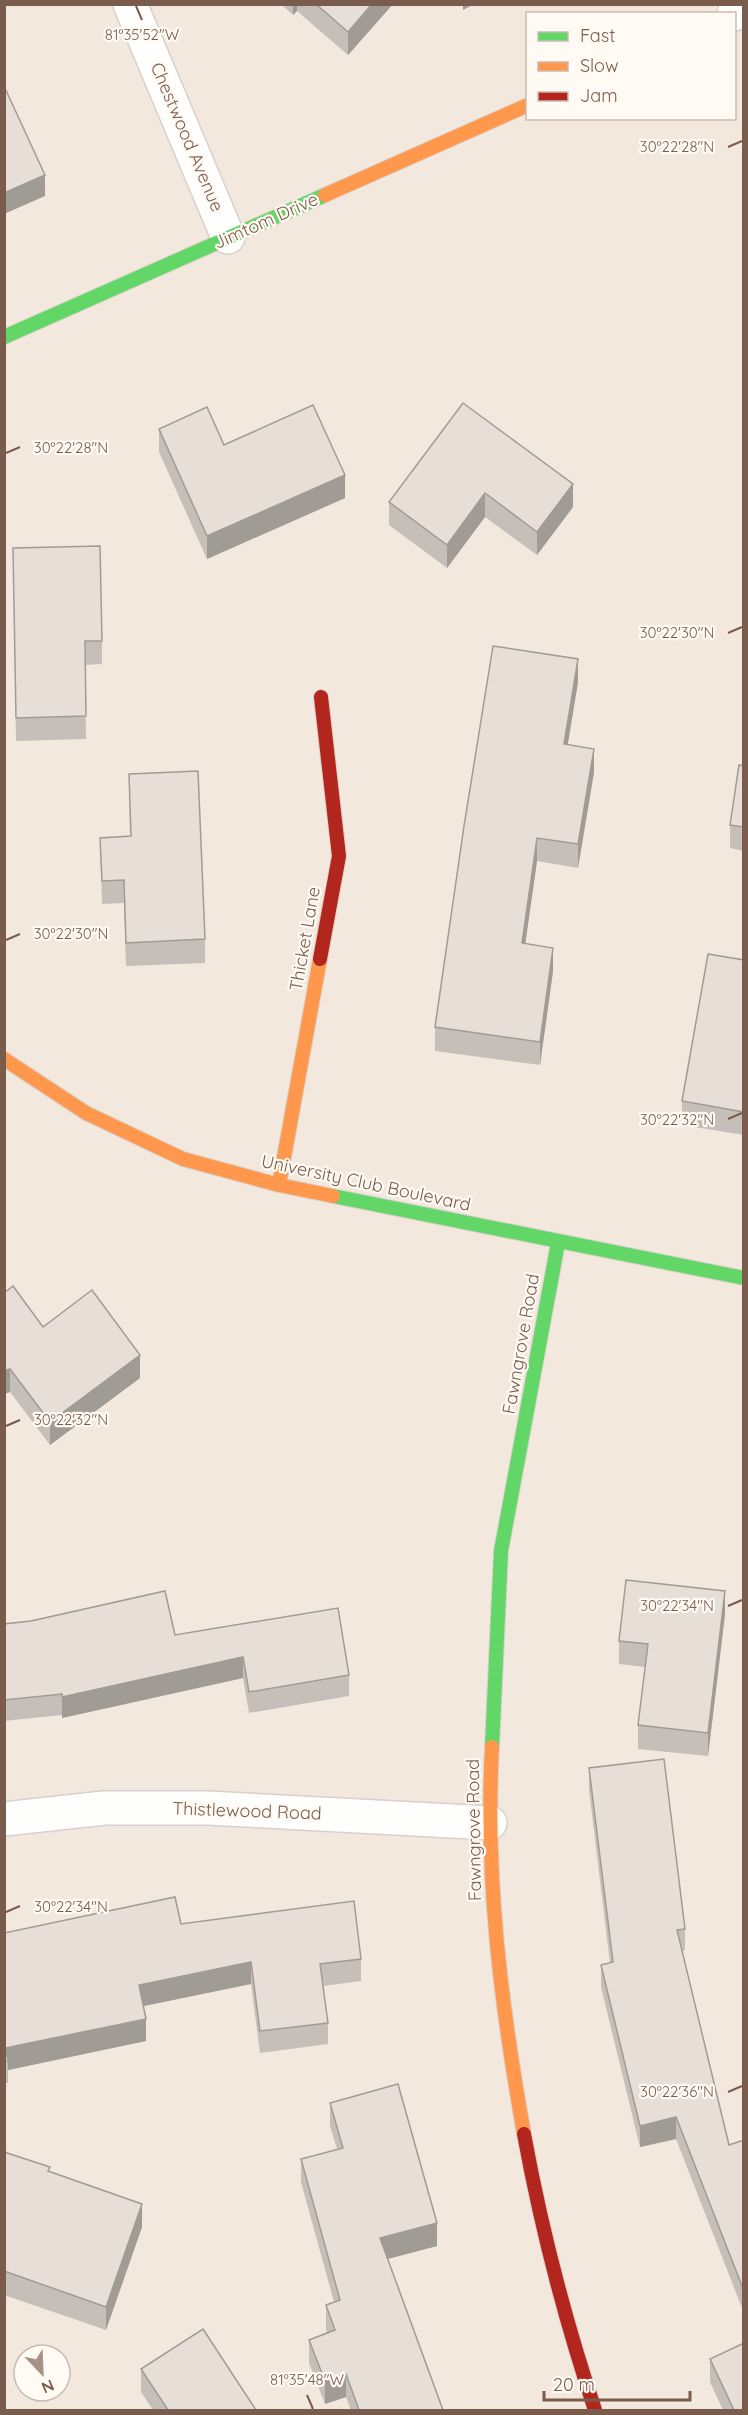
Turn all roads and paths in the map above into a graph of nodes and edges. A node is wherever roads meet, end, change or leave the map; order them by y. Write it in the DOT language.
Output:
graph roads {
  1 [pos="130,4"];
  2 [pos="526,106"];
  3 [pos="228,237"];
  4 [pos="4,338"];
  5 [pos="321,697"];
  6 [pos="4,1059"];
  7 [pos="279,1185"];
  8 [pos="558,1243"];
  9 [pos="744,1278"];
  10 [pos="4,1819"];
  11 [pos="490,1823"];
  12 [pos="595,2410"];
  1 -- 3 [label="street, Chestwood Avenue"];
  2 -- 3 [label="street, Jimtom Drive"];
  3 -- 4 [label="street, Jimtom Drive"];
  5 -- 7 [label="street, Thicket Lane"];
  6 -- 7 [label="street, University Club Boulevard"];
  7 -- 8 [label="street, University Club Boulevard"];
  8 -- 9 [label="street, University Club Boulevard"];
  8 -- 11 [label="street, Fawngrove Road"];
  10 -- 11 [label="street, Thistlewood Road"];
  11 -- 12 [label="street, Fawngrove Road"];
}
